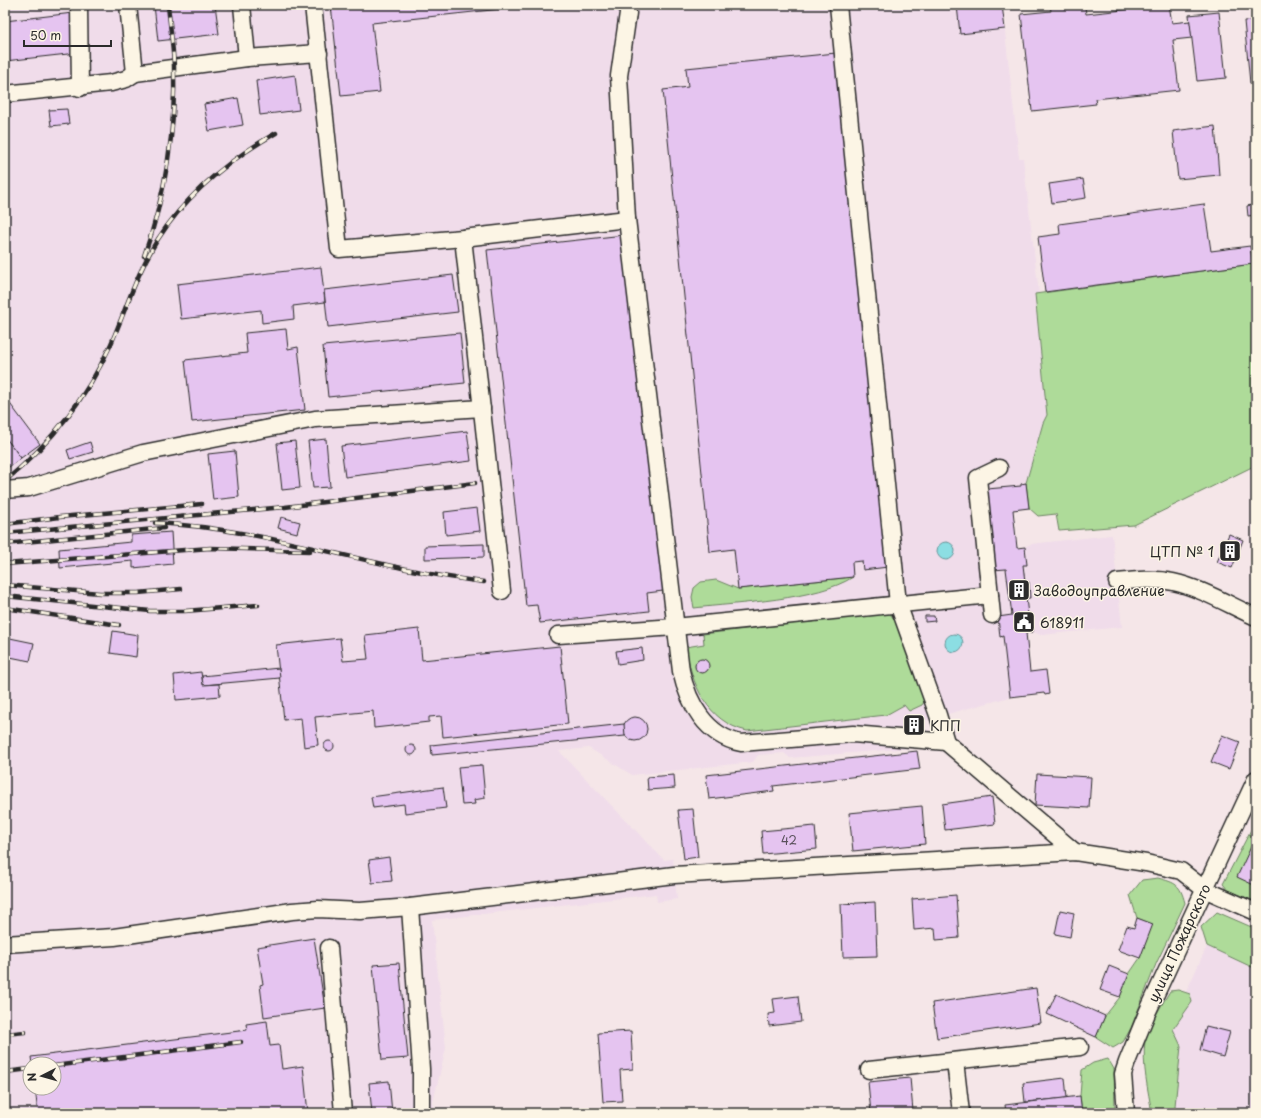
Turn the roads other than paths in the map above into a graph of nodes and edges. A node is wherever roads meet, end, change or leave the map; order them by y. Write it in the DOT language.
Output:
graph roads {
  1 [pos="79,5"];
  2 [pos="128,5"];
  3 [pos="242,5"];
  4 [pos="313,5"];
  5 [pos="627,5"];
  6 [pos="838,5"];
  7 [pos="319,53"];
  8 [pos="248,58"];
  9 [pos="135,73"];
  10 [pos="80,88"];
  11 [pos="5,94"];
  12 [pos="627,219"];
  13 [pos="464,238"];
  14 [pos="482,408"];
  15 [pos="999,468"];
  16 [pos="5,490"];
  17 [pos="1117,582"];
  18 [pos="502,591"];
  19 [pos="990,595"];
  20 [pos="898,604"];
  21 [pos="992,615"];
  22 [pos="1256,617"];
  23 [pos="675,627"];
  24 [pos="558,635"];
  25 [pos="946,742"];
  26 [pos="1256,779"];
  27 [pos="1075,852"];
  28 [pos="1204,889"];
  29 [pos="410,908"];
  30 [pos="1256,912"];
  31 [pos="5,944"];
  32 [pos="330,948"];
  33 [pos="1080,1047"];
  34 [pos="955,1061"];
  35 [pos="869,1070"];
  36 [pos="343,1113"];
  37 [pos="421,1113"];
  38 [pos="961,1113"];
  39 [pos="1126,1113"];
  1 -- 10 [label="street"];
  2 -- 9 [label="street"];
  3 -- 8 [label="street"];
  4 -- 7 [label="street"];
  5 -- 12 [label="street"];
  6 -- 20 [label="street"];
  7 -- 8 [label="street"];
  7 -- 13 [label="street"];
  8 -- 9 [label="street"];
  9 -- 10 [label="street"];
  10 -- 11 [label="street"];
  12 -- 13 [label="street"];
  12 -- 23 [label="street"];
  13 -- 14 [label="street"];
  14 -- 16 [label="street"];
  14 -- 18 [label="street"];
  15 -- 19 [label="street"];
  17 -- 22 [label="street"];
  19 -- 20 [label="street"];
  19 -- 21 [label="street"];
  20 -- 23 [label="street"];
  20 -- 25 [label="street"];
  23 -- 24 [label="street"];
  23 -- 25 [label="street"];
  25 -- 27 [label="street"];
  26 -- 28 [label="street, улица Пожарского"];
  27 -- 28 [label="street"];
  27 -- 29 [label="street"];
  28 -- 30 [label="street"];
  28 -- 39 [label="street, улица Пожарского"];
  29 -- 31 [label="street"];
  29 -- 37 [label="street"];
  32 -- 36 [label="street"];
  33 -- 34 [label="street"];
  34 -- 35 [label="street"];
  34 -- 38 [label="street"];
}
